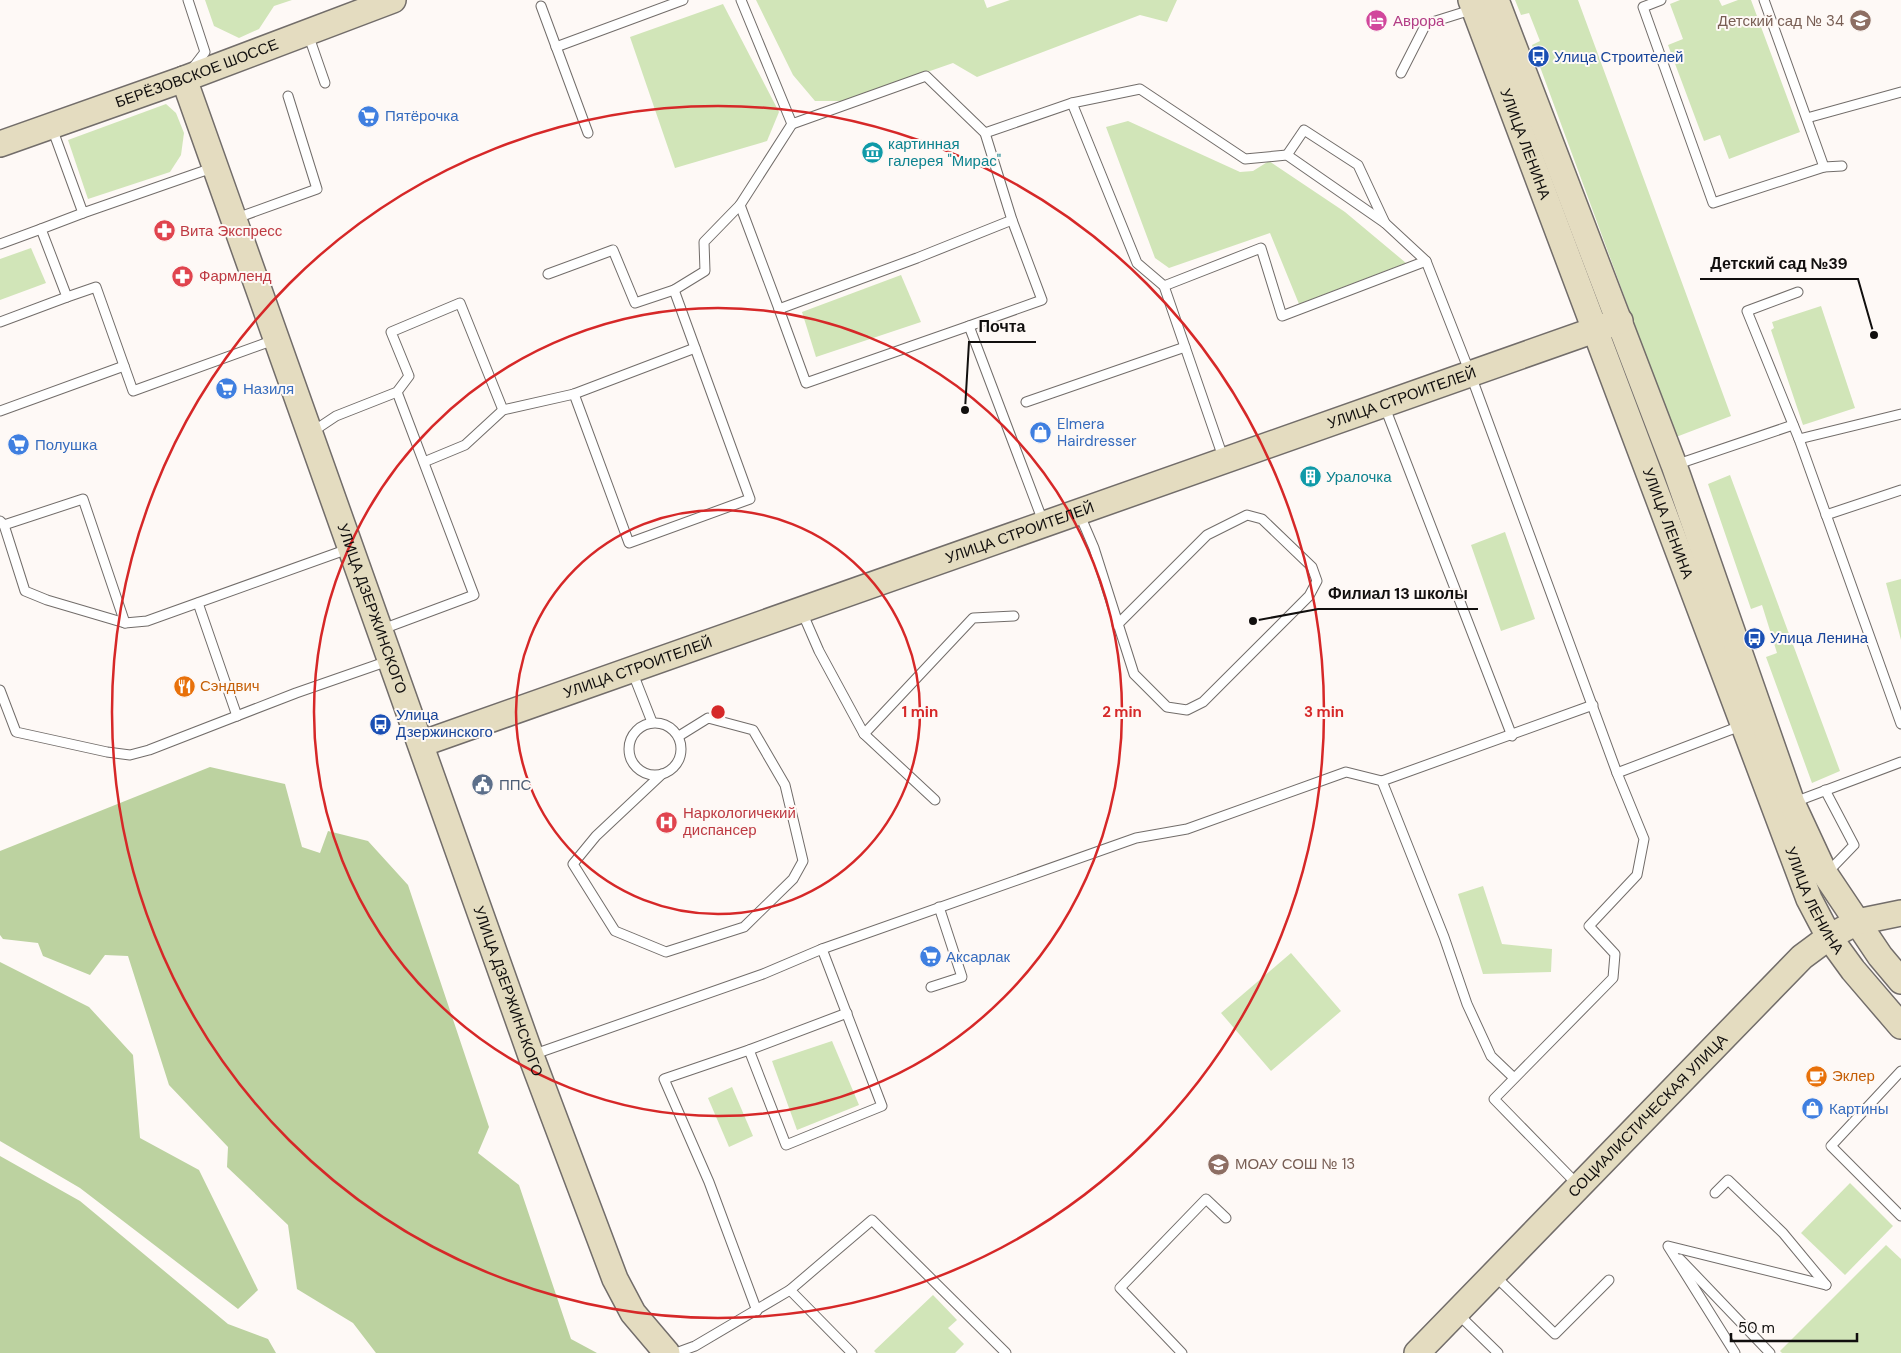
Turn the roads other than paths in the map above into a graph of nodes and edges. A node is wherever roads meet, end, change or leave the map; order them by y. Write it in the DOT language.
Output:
graph roads {
  1 [pos="188,0"];
  2 [pos="393,0"];
  3 [pos="683,0"];
  4 [pos="741,0"];
  5 [pos="1661,0"];
  6 [pos="1764,0"];
  7 [pos="1480,3"];
  8 [pos="541,6"];
  9 [pos="307,32"];
  10 [pos="556,47"];
  11 [pos="1401,73"];
  12 [pos="184,79"];
  13 [pos="325,83"];
  14 [pos="1901,92"];
  15 [pos="288,96"];
  16 [pos="1072,103"];
  17 [pos="1807,118"];
  18 [pos="792,124"];
  19 [pos="52,126"];
  20 [pos="588,133"];
  21 [pos="984,133"];
  22 [pos="0,144"];
  23 [pos="1287,154"];
  24 [pos="1842,166"];
  25 [pos="216,167"];
  26 [pos="1824,167"];
  27 [pos="740,205"];
  28 [pos="83,213"];
  29 [pos="234,219"];
  30 [pos="1012,220"];
  31 [pos="1385,223"];
  32 [pos="41,229"];
  33 [pos="0,244"];
  34 [pos="1426,261"];
  35 [pos="548,274"];
  36 [pos="1164,286"];
  37 [pos="674,290"];
  38 [pos="1798,292"];
  39 [pos="67,297"];
  40 [pos="779,309"];
  41 [pos="1620,321"];
  42 [pos="0,322"];
  43 [pos="969,326"];
  44 [pos="1595,329"];
  45 [pos="277,339"];
  46 [pos="1185,347"];
  47 [pos="695,348"];
  48 [pos="124,366"];
  49 [pos="1470,373"];
  50 [pos="397,392"];
  51 [pos="574,394"];
  52 [pos="1026,402"];
  53 [pos="1384,404"];
  54 [pos="503,410"];
  55 [pos="0,411"];
  56 [pos="1901,414"];
  57 [pos="1793,425"];
  58 [pos="310,433"];
  59 [pos="1799,440"];
  60 [pos="1224,460"];
  61 [pos="424,462"];
  62 [pos="1674,466"];
  63 [pos="1901,490"];
  64 [pos="1079,512"];
  65 [pos="1826,515"];
  66 [pos="2,523"];
  67 [pos="1044,524"];
  68 [pos="351,548"];
  69 [pos="198,603"];
  70 [pos="801,610"];
  71 [pos="1014,616"];
  72 [pos="125,623"];
  73 [pos="1118,625"];
  74 [pos="380,630"];
  75 [pos="391,660"];
  76 [pos="631,670"];
  77 [pos="0,690"];
  78 [pos="1593,705"];
  79 [pos="237,716"];
  80 [pos="652,722"];
  81 [pos="1901,724"];
  82 [pos="1743,725"];
  83 [pos="864,734"];
  84 [pos="678,736"];
  85 [pos="1512,736"];
  86 [pos="420,744"];
  87 [pos="1901,762"];
  88 [pos="662,774"];
  89 [pos="1618,774"];
  90 [pos="1382,781"];
  91 [pos="1825,790"];
  92 [pos="934,800"];
  93 [pos="1792,803"];
  94 [pos="1825,874"];
  95 [pos="939,908"];
  96 [pos="1901,913"];
  97 [pos="1857,922"];
  98 [pos="1829,937"];
  99 [pos="822,949"];
  100 [pos="1901,981"];
  101 [pos="931,987"];
  102 [pos="847,1013"];
  103 [pos="1901,1026"];
  104 [pos="749,1050"];
  105 [pos="531,1056"];
  106 [pos="1901,1071"];
  107 [pos="1514,1078"];
  108 [pos="1580,1187"];
  109 [pos="1715,1193"];
  110 [pos="1901,1216"];
  111 [pos="1226,1218"];
  112 [pos="1668,1246"];
  113 [pos="1494,1275"];
  114 [pos="1608,1280"];
  115 [pos="790,1290"];
  116 [pos="757,1311"];
  117 [pos="1457,1313"];
  118 [pos="667,1353"];
  119 [pos="676,1353"];
  120 [pos="852,1353"];
  121 [pos="1006,1353"];
  122 [pos="1182,1353"];
  123 [pos="1417,1353"];
  124 [pos="1498,1353"];
  125 [pos="1735,1353"];
  126 [pos="1770,1353"];
  1 -- 12 [label="lane"];
  2 -- 9 [label="main road, БЕРЁЗОВСКОЕ ШОССЕ"];
  3 -- 10 [label="lane"];
  4 -- 18 [label="lane"];
  5 -- 26 [label="lane"];
  6 -- 17 [label="lane"];
  7 -- 11 [label="lane"];
  7 -- 41 [label="main road, УЛИЦА ЛЕНИНА"];
  7 -- 44 [label="main road, УЛИЦА ЛЕНИНА"];
  8 -- 10 [label="lane"];
  9 -- 12 [label="main road, БЕРЁЗОВСКОЕ ШОССЕ"];
  9 -- 13 [label="lane"];
  10 -- 20 [label="lane"];
  12 -- 19 [label="main road, БЕРЁЗОВСКОЕ ШОССЕ"];
  12 -- 25 [label="main road, УЛИЦА ДЗЕРЖИНСКОГО"];
  14 -- 17 [label="lane"];
  15 -- 29 [label="lane"];
  16 -- 21 [label="lane"];
  16 -- 23 [label="lane"];
  16 -- 36 [label="lane"];
  17 -- 26 [label="lane"];
  18 -- 21 [label="lane"];
  18 -- 27 [label="lane"];
  19 -- 22 [label="main road, БЕРЁЗОВСКОЕ ШОССЕ"];
  19 -- 28 [label="lane"];
  21 -- 30 [label="lane"];
  23 -- 31 [label="lane"];
  23 -- 31 [label="lane"];
  24 -- 26 [label="lane"];
  25 -- 28 [label="lane"];
  25 -- 29 [label="main road, УЛИЦА ДЗЕРЖИНСКОГО"];
  27 -- 37 [label="lane"];
  27 -- 40 [label="lane"];
  28 -- 32 [label="lane"];
  29 -- 45 [label="main road, УЛИЦА ДЗЕРЖИНСКОГО"];
  30 -- 40 [label="lane"];
  30 -- 43 [label="lane"];
  31 -- 34 [label="lane"];
  32 -- 33 [label="lane"];
  32 -- 39 [label="lane"];
  34 -- 36 [label="lane"];
  34 -- 49 [label="lane"];
  35 -- 37 [label="lane"];
  36 -- 46 [label="lane"];
  37 -- 47 [label="lane"];
  38 -- 57 [label="lane"];
  39 -- 42 [label="lane"];
  39 -- 48 [label="lane"];
  40 -- 43 [label="lane"];
  41 -- 44 [label="main road, УЛИЦА СТРОИТЕЛЕЙ"];
  41 -- 62 [label="main road, УЛИЦА ЛЕНИНА"];
  43 -- 67 [label="lane"];
  44 -- 49 [label="main road, УЛИЦА СТРОИТЕЛЕЙ"];
  44 -- 82 [label="main road, УЛИЦА ЛЕНИНА"];
  45 -- 48 [label="lane"];
  45 -- 58 [label="main road, УЛИЦА ДЗЕРЖИНСКОГО"];
  46 -- 52 [label="lane"];
  46 -- 60 [label="lane"];
  47 -- 51 [label="lane"];
  47 -- 51 [label="lane"];
  48 -- 55 [label="lane"];
  49 -- 53 [label="main road, УЛИЦА СТРОИТЕЛЕЙ"];
  49 -- 78 [label="lane"];
  50 -- 54 [label="lane"];
  50 -- 58 [label="lane"];
  50 -- 61 [label="lane"];
  51 -- 54 [label="lane"];
  53 -- 60 [label="main road, УЛИЦА СТРОИТЕЛЕЙ"];
  53 -- 85 [label="lane"];
  54 -- 61 [label="lane"];
  56 -- 59 [label="lane"];
  57 -- 59 [label="lane"];
  57 -- 62 [label="lane"];
  58 -- 68 [label="main road, УЛИЦА ДЗЕРЖИНСКОГО"];
  59 -- 65 [label="lane"];
  60 -- 64 [label="main road, УЛИЦА СТРОИТЕЛЕЙ"];
  61 -- 74 [label="lane"];
  62 -- 93 [label="main road, УЛИЦА ЛЕНИНА"];
  63 -- 65 [label="lane"];
  64 -- 67 [label="main road, УЛИЦА СТРОИТЕЛЕЙ"];
  64 -- 73 [label="lane"];
  65 -- 81 [label="lane"];
  66 -- 72 [label="lane"];
  66 -- 72 [label="lane"];
  67 -- 70 [label="main road, УЛИЦА СТРОИТЕЛЕЙ"];
  68 -- 69 [label="lane"];
  68 -- 74 [label="main road, УЛИЦА ДЗЕРЖИНСКОГО"];
  69 -- 72 [label="lane"];
  69 -- 79 [label="lane"];
  70 -- 76 [label="main road, УЛИЦА СТРОИТЕЛЕЙ"];
  70 -- 83 [label="lane"];
  71 -- 83 [label="lane"];
  73 -- 73 [label="lane"];
  74 -- 75 [label="main road, УЛИЦА ДЗЕРЖИНСКОГО"];
  75 -- 79 [label="lane"];
  75 -- 86 [label="main road, УЛИЦА ДЗЕРЖИНСКОГО"];
  76 -- 80 [label="lane"];
  76 -- 86 [label="main road, УЛИЦА СТРОИТЕЛЕЙ"];
  77 -- 79 [label="lane"];
  78 -- 85 [label="lane"];
  78 -- 89 [label="lane"];
  80 -- 84 [label="lane"];
  80 -- 88 [label="lane"];
  82 -- 89 [label="lane"];
  82 -- 98 [label="main road, УЛИЦА ЛЕНИНА"];
  83 -- 92 [label="lane"];
  84 -- 88 [label="lane"];
  84 -- 88 [label="lane"];
  85 -- 90 [label="lane"];
  86 -- 105 [label="main road, УЛИЦА ДЗЕРЖИНСКОГО"];
  87 -- 91 [label="lane"];
  89 -- 107 [label="lane"];
  90 -- 95 [label="lane"];
  90 -- 107 [label="lane"];
  91 -- 93 [label="lane"];
  91 -- 94 [label="lane"];
  93 -- 94 [label="main road, УЛИЦА ЛЕНИНА"];
  94 -- 97 [label="main road, УЛИЦА ЛЕНИНА"];
  95 -- 99 [label="lane"];
  95 -- 101 [label="lane"];
  96 -- 97 [label="main road, СОЦИАЛИСТИЧЕСКАЯ УЛИЦА"];
  97 -- 98 [label="main road, СОЦИАЛИСТИЧЕСКАЯ УЛИЦА"];
  97 -- 100 [label="main road, УЛИЦА ЛЕНИНА"];
  98 -- 103 [label="main road, УЛИЦА ЛЕНИНА"];
  98 -- 108 [label="main road, СОЦИАЛИСТИЧЕСКАЯ УЛИЦА"];
  99 -- 102 [label="lane"];
  99 -- 105 [label="lane"];
  102 -- 104 [label="lane"];
  102 -- 104 [label="lane"];
  104 -- 116 [label="lane"];
  105 -- 118 [label="main road, УЛИЦА ДЗЕРЖИНСКОГО"];
  106 -- 110 [label="lane"];
  107 -- 108 [label="lane"];
  108 -- 113 [label="main road, СОЦИАЛИСТИЧЕСКАЯ УЛИЦА"];
  109 -- 112 [label="lane"];
  111 -- 122 [label="lane"];
  112 -- 125 [label="lane"];
  112 -- 126 [label="lane"];
  113 -- 114 [label="lane"];
  113 -- 117 [label="main road, СОЦИАЛИСТИЧЕСКАЯ УЛИЦА"];
  115 -- 116 [label="lane"];
  115 -- 120 [label="lane"];
  115 -- 121 [label="lane"];
  116 -- 119 [label="lane"];
  117 -- 123 [label="main road, СОЦИАЛИСТИЧЕСКАЯ УЛИЦА"];
  117 -- 124 [label="lane"];
}
